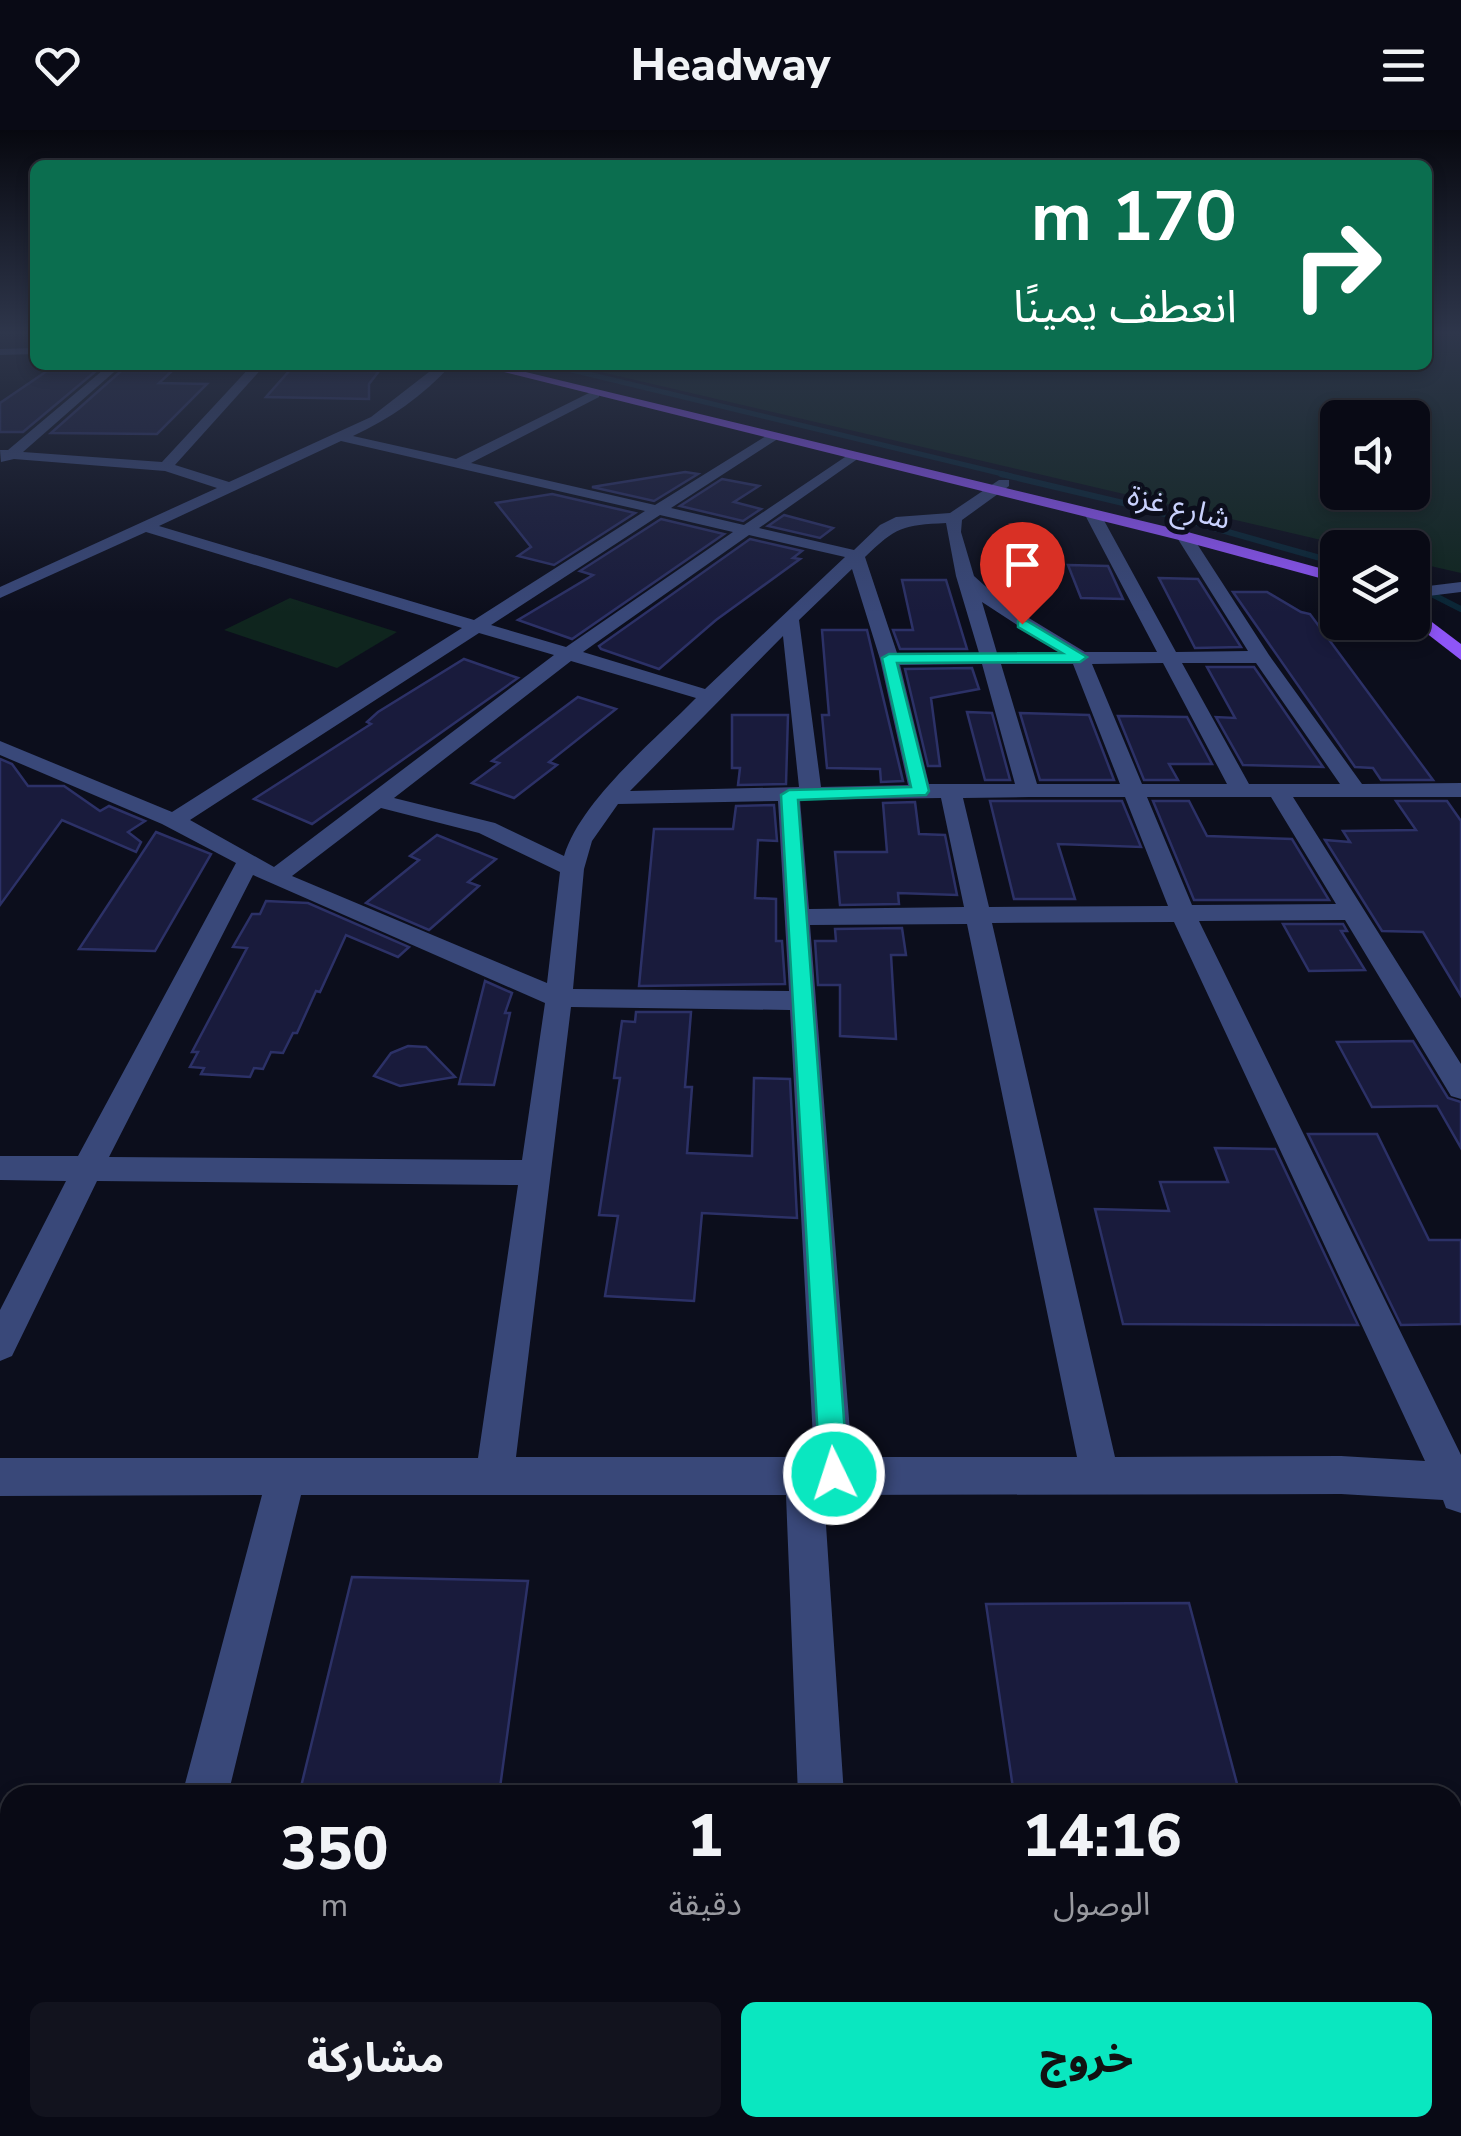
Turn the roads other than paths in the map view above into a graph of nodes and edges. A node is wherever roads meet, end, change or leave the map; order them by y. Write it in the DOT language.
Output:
graph roads {
  1 [pos="41,427"];
  2 [pos="202,427"];
  3 [pos="360,427"];
  4 [pos="531,427"];
  5 [pos="729,427"];
  6 [pos="759,427"];
  7 [pos="340,437"];
  8 [pos="772,437"];
  9 [pos="4,457"];
  10 [pos="852,457"];
  11 [pos="457,464"];
  12 [pos="166,466"];
  13 [pos="230,487"];
  14 [pos="998,487"];
  15 [pos="658,510"];
  16 [pos="1093,515"];
  17 [pos="954,518"];
  18 [pos="143,526"];
  19 [pos="746,530"];
  20 [pos="1184,536"];
  21 [pos="856,555"];
  22 [pos="1320,561"];
  23 [pos="1320,573"];
  24 [pos="964,576"];
  25 [pos="1461,587"];
  26 [pos="1430,591"];
  27 [pos="0,593"];
  28 [pos="1430,603"];
  29 [pos="1439,608"];
  30 [pos="790,617"];
  31 [pos="473,626"];
  32 [pos="1430,627"];
  33 [pos="568,654"];
  34 [pos="1461,654"];
  35 [pos="1080,657"];
  36 [pos="1262,657"];
  37 [pos="889,658"];
  38 [pos="988,658"];
  39 [pos="1167,658"];
  40 [pos="708,696"];
  41 [pos="0,746"];
  42 [pos="1132,790"];
  43 [pos="1241,790"];
  44 [pos="1278,790"];
  45 [pos="1355,790"];
  46 [pos="1461,790"];
  47 [pos="936,791"];
  48 [pos="1028,791"];
  49 [pos="800,795"];
  50 [pos="611,798"];
  51 [pos="376,800"];
  52 [pos="172,822"];
  53 [pos="249,860"];
  54 [pos="572,869"];
  55 [pos="275,878"];
  56 [pos="1353,912"];
  57 [pos="1184,916"];
  58 [pos="799,917"];
  59 [pos="978,918"];
  60 [pos="559,998"];
  61 [pos="805,1002"];
  62 [pos="1461,1088"];
  63 [pos="0,1168"];
  64 [pos="86,1168"];
  65 [pos="536,1173"];
  66 [pos="0,1344"];
  67 [pos="819,1474"];
  68 [pos="1100,1476"];
  69 [pos="0,1477"];
  70 [pos="286,1478"];
  71 [pos="494,1479"];
  72 [pos="1459,1487"];
  73 [pos="208,1785"];
  74 [pos="820,1785"];
  1 -- 9 [label="street"];
  2 -- 12 [label="street"];
  3 -- 7 [label="street"];
  4 -- 11 [label="street"];
  5 -- 8 [label="main road, شارع غزة"];
  6 -- 14 [label="main road, شارع غزة"];
  7 -- 11 [label="street"];
  7 -- 13 [label="street"];
  8 -- 10 [label="main road, شارع غزة"];
  8 -- 15 [label="street"];
  9 -- 12 [label="street"];
  10 -- 14 [label="main road, شارع غزة"];
  10 -- 19 [label="street"];
  11 -- 15 [label="street"];
  12 -- 13 [label="street"];
  13 -- 18 [label="street"];
  14 -- 16 [label="main road, شارع غزة"];
  14 -- 17 [label="street"];
  14 -- 22 [label="main road, شارع غزة"];
  15 -- 19 [label="street"];
  15 -- 31 [label="street"];
  16 -- 20 [label="main road, شارع غزة"];
  16 -- 39 [label="street"];
  17 -- 21 [label="street"];
  17 -- 24 [label="street"];
  18 -- 27 [label="street"];
  18 -- 31 [label="street"];
  19 -- 21 [label="street"];
  19 -- 33 [label="street"];
  20 -- 23 [label="main road, شارع غزة"];
  20 -- 36 [label="street"];
  21 -- 30 [label="street"];
  21 -- 37 [label="street"];
  24 -- 35 [label="street"];
  24 -- 38 [label="street"];
  25 -- 26 [label="street"];
  28 -- 29 [label="main road"];
  30 -- 40 [label="street"];
  30 -- 49 [label="street"];
  31 -- 33 [label="street"];
  31 -- 52 [label="street"];
  32 -- 34 [label="main road"];
  33 -- 40 [label="street"];
  33 -- 51 [label="street"];
  35 -- 38 [label="street"];
  35 -- 39 [label="street"];
  35 -- 42 [label="street"];
  36 -- 39 [label="street"];
  36 -- 45 [label="street"];
  37 -- 38 [label="street"];
  37 -- 47 [label="street"];
  38 -- 48 [label="street"];
  39 -- 43 [label="street"];
  40 -- 50 [label="street"];
  41 -- 52 [label="street"];
  42 -- 43 [label="street"];
  42 -- 48 [label="street"];
  42 -- 57 [label="street"];
  43 -- 44 [label="street"];
  44 -- 45 [label="street"];
  44 -- 56 [label="street"];
  45 -- 46 [label="street"];
  47 -- 48 [label="street"];
  47 -- 49 [label="street"];
  47 -- 59 [label="street"];
  49 -- 50 [label="street"];
  49 -- 58 [label="street"];
  50 -- 54 [label="street"];
  51 -- 54 [label="street"];
  51 -- 55 [label="street"];
  52 -- 53 [label="street"];
  53 -- 55 [label="street"];
  53 -- 64 [label="street"];
  54 -- 60 [label="street"];
  55 -- 60 [label="street"];
  56 -- 57 [label="street"];
  56 -- 62 [label="street"];
  57 -- 59 [label="street"];
  57 -- 72 [label="street"];
  58 -- 59 [label="street"];
  58 -- 61 [label="street"];
  59 -- 68 [label="street"];
  60 -- 61 [label="street"];
  60 -- 65 [label="street"];
  61 -- 67 [label="street"];
  63 -- 64 [label="street"];
  64 -- 65 [label="street"];
  64 -- 66 [label="street"];
  65 -- 71 [label="street"];
  67 -- 68 [label="street"];
  67 -- 71 [label="street"];
  67 -- 74 [label="street"];
  68 -- 72 [label="street"];
  69 -- 70 [label="street"];
  70 -- 71 [label="street"];
  70 -- 73 [label="street"];
}
